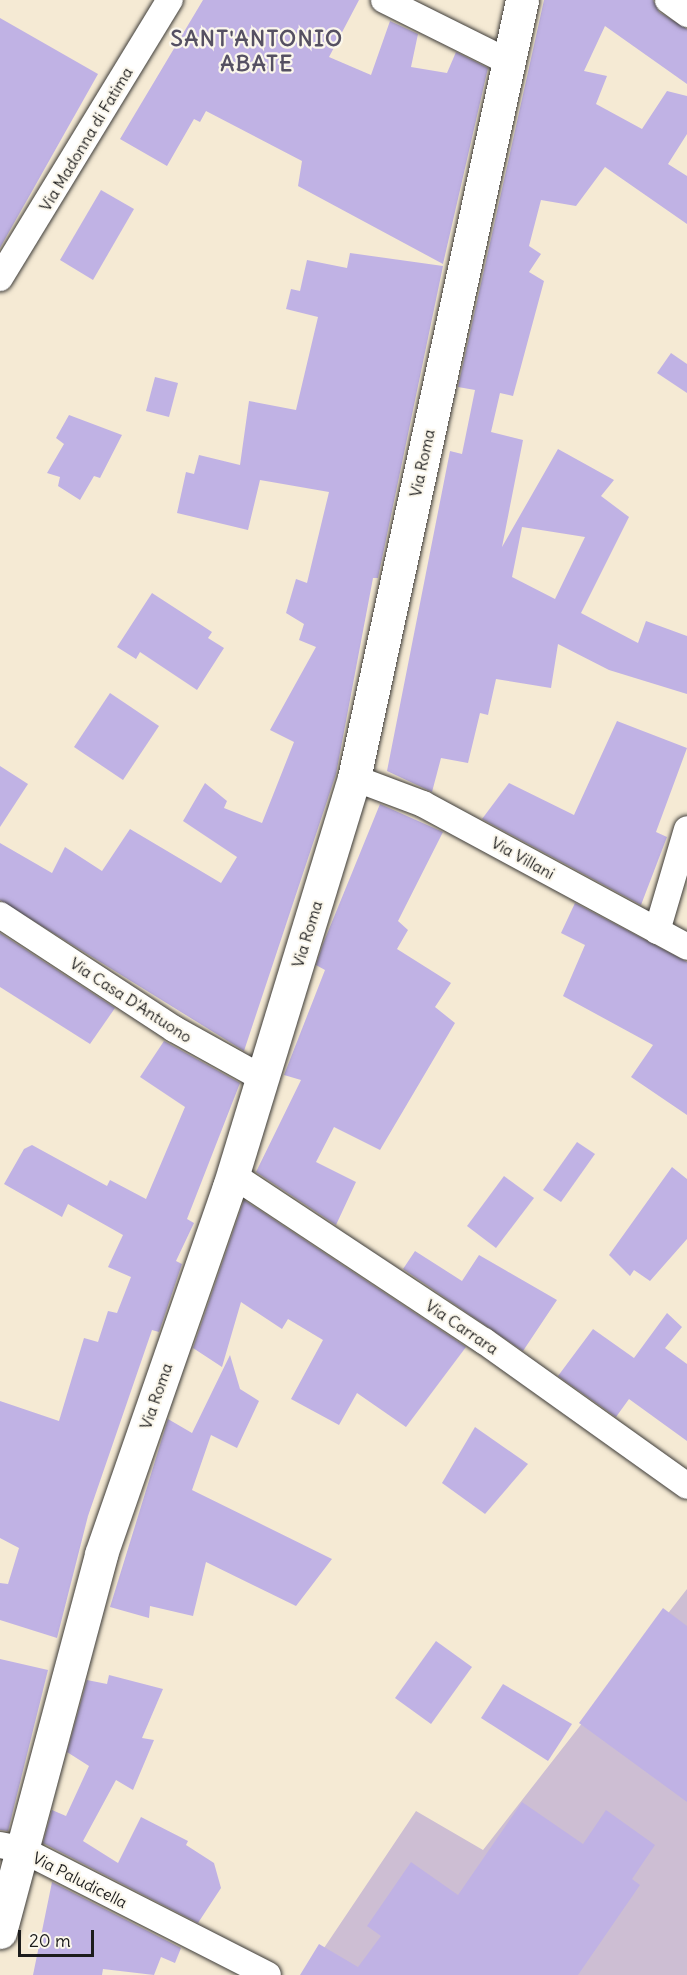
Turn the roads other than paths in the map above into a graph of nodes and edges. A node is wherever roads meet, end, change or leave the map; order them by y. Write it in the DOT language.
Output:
graph roads {
  1 [pos="170,0"];
  2 [pos="384,0"];
  3 [pos="522,0"];
  4 [pos="669,0"];
  5 [pos="687,14"];
  6 [pos="509,62"];
  7 [pos="0,278"];
  8 [pos="354,778"];
  9 [pos="687,828"];
  10 [pos="0,915"];
  11 [pos="657,931"];
  12 [pos="687,946"];
  13 [pos="264,1079"];
  14 [pos="233,1175"];
  15 [pos="687,1486"];
  16 [pos="10,1847"];
  17 [pos="0,1932"];
  18 [pos="268,1975"];
  1 -- 7 [label="street, Via Madonna di Fatima"];
  2 -- 6 [label="street"];
  3 -- 6 [label="main road, Via Roma"];
  4 -- 5 [label="street"];
  6 -- 8 [label="main road, Via Roma"];
  8 -- 11 [label="street, Via Villani"];
  8 -- 13 [label="main road, Via Roma"];
  9 -- 11 [label="street"];
  10 -- 13 [label="street, Via Casa D'Antuono"];
  11 -- 12 [label="street, Via Villani"];
  13 -- 14 [label="main road, Via Roma"];
  14 -- 15 [label="street, Via Carrara"];
  14 -- 16 [label="main road, Via Roma"];
  16 -- 17 [label="main road, Via Roma"];
  16 -- 18 [label="street, Via Paludicella"];
}
